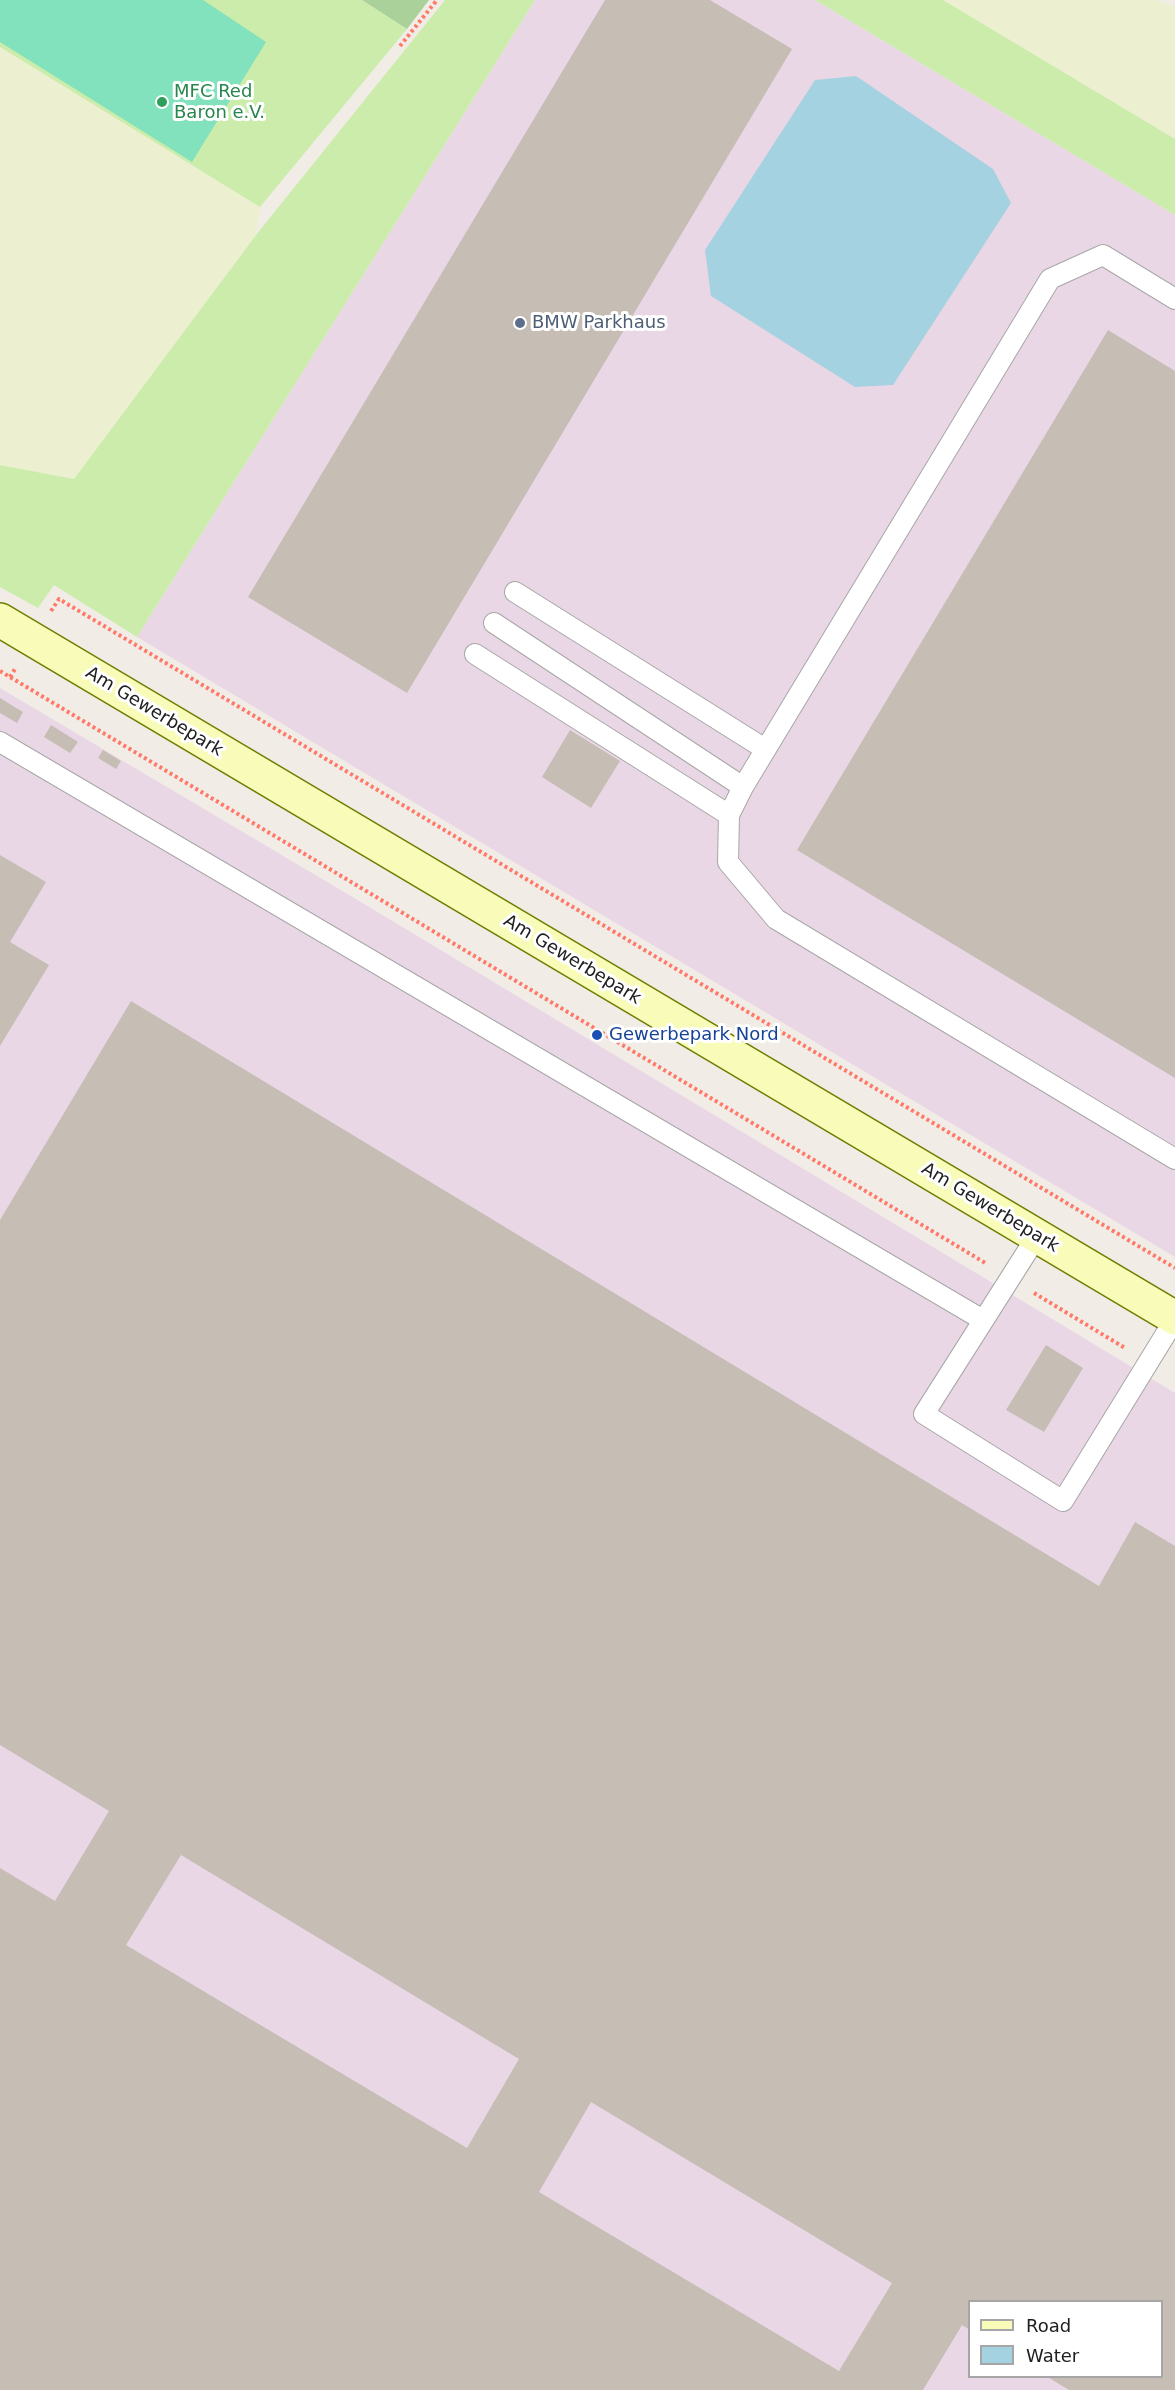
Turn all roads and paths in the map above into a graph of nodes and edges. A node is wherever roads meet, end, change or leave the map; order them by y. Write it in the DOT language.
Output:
graph roads {
  1 [pos="437,0"];
  2 [pos="400,46"];
  3 [pos="1175,298"];
  4 [pos="515,592"];
  5 [pos="0,620"];
  6 [pos="494,623"];
  7 [pos="33,640"];
  8 [pos="475,654"];
  9 [pos="0,671"];
  10 [pos="10,676"];
  11 [pos="0,742"];
  12 [pos="765,749"];
  13 [pos="743,787"];
  14 [pos="729,815"];
  15 [pos="1175,1159"];
  16 [pos="1036,1236"];
  17 [pos="1175,1268"];
  18 [pos="1009,1278"];
  19 [pos="1175,1318"];
  20 [pos="983,1320"];
  21 [pos="1149,1362"];
  1 -- 2 [label="path"];
  3 -- 12 [label="lane"];
  4 -- 12 [label="lane"];
  5 -- 7 [label="street, Am Gewerbepark"];
  6 -- 13 [label="lane"];
  7 -- 10 [label="path"];
  7 -- 16 [label="street, Am Gewerbepark"];
  7 -- 17 [label="path"];
  8 -- 14 [label="lane"];
  9 -- 10 [label="path"];
  10 -- 18 [label="path"];
  11 -- 20 [label="lane"];
  12 -- 13 [label="lane"];
  13 -- 14 [label="lane"];
  14 -- 15 [label="lane"];
  16 -- 18 [label="lane"];
  16 -- 19 [label="street, Am Gewerbepark"];
  18 -- 20 [label="lane"];
  18 -- 21 [label="path"];
  19 -- 21 [label="lane"];
  20 -- 21 [label="lane"];
}
